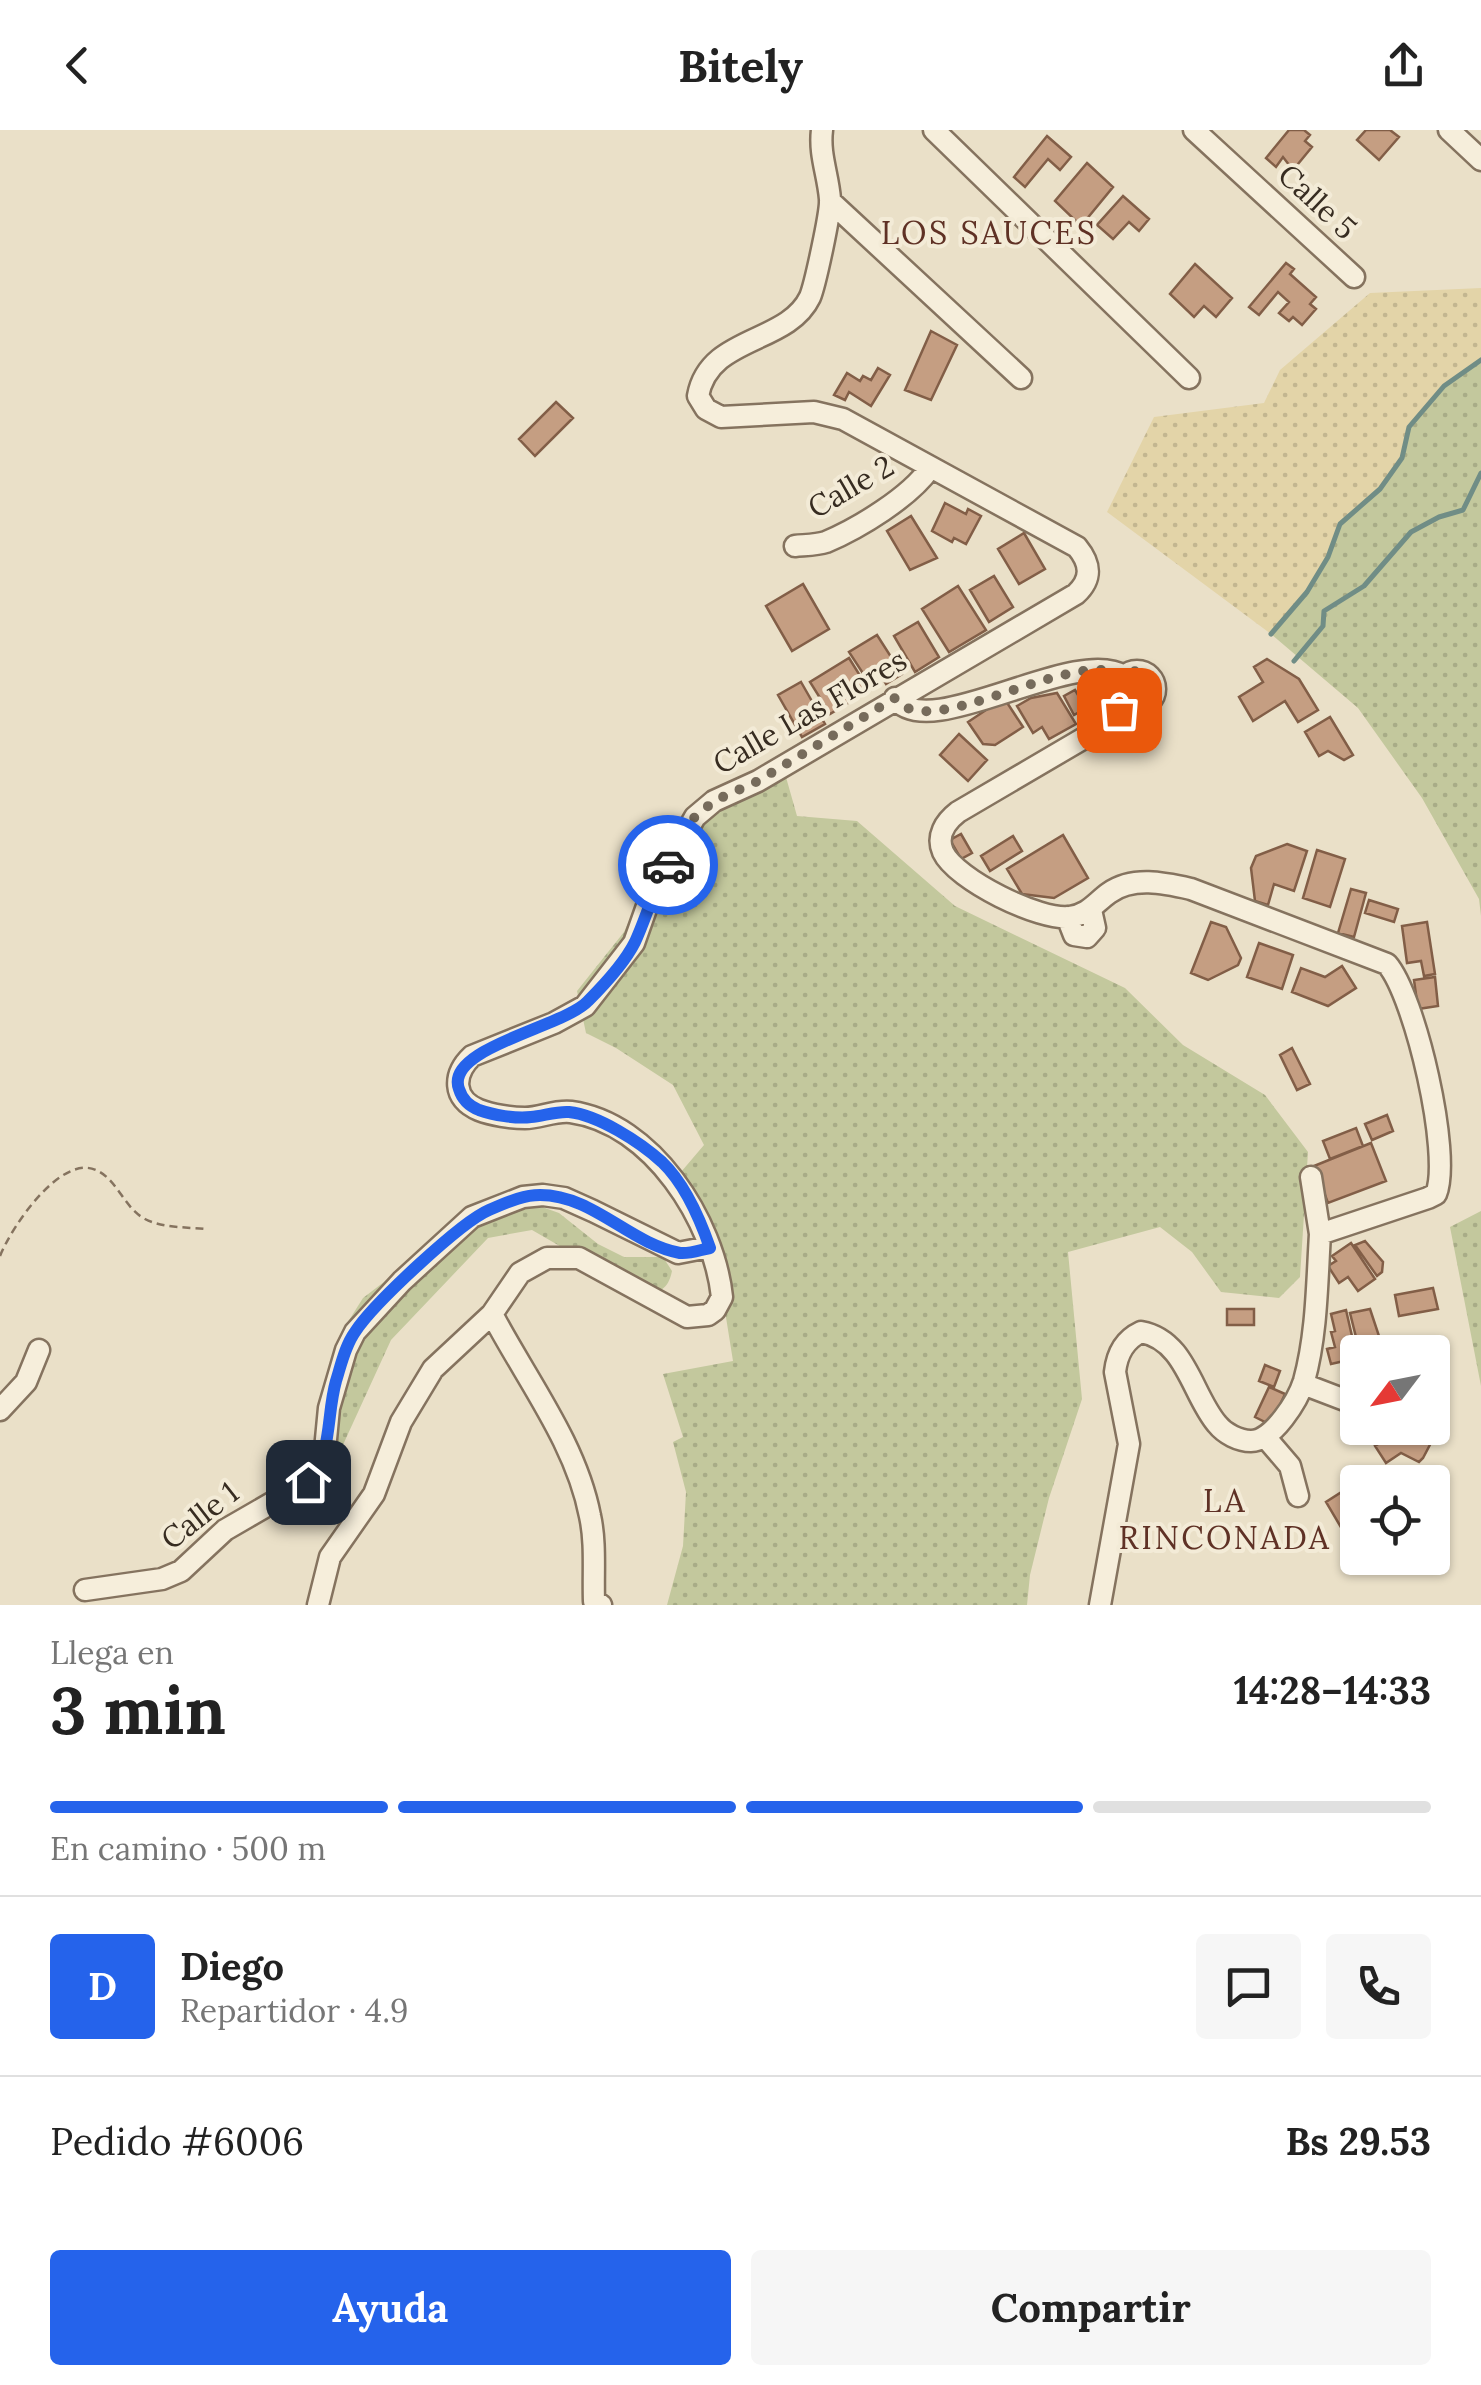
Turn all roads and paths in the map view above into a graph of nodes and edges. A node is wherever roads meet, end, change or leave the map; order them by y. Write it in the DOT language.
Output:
graph roads {
  1 [pos="822,130"];
  2 [pos="934,130"];
  3 [pos="1194,130"];
  4 [pos="1449,130"];
  5 [pos="1480,160"];
  6 [pos="830,201"];
  7 [pos="1354,277"];
  8 [pos="1022,378"];
  9 [pos="1188,378"];
  10 [pos="930,468"];
  11 [pos="795,546"];
  12 [pos="895,698"];
  13 [pos="1311,1177"];
  14 [pos="206,1229"];
  15 [pos="1320,1234"];
  16 [pos="710,1248"];
  17 [pos="0,1256"];
  18 [pos="492,1314"];
  19 [pos="39,1350"];
  20 [pos="1303,1384"];
  21 [pos="1340,1398"];
  22 [pos="0,1410"];
  23 [pos="1266,1438"];
  24 [pos="1298,1496"];
  25 [pos="85,1590"];
  26 [pos="594,1604"];
  27 [pos="318,1605"];
  28 [pos="1100,1605"];
  1 -- 6 [label="street, Calle Las Flores"];
  2 -- 9 [label="street"];
  3 -- 7 [label="street, Calle 5"];
  4 -- 5 [label="street"];
  6 -- 8 [label="street"];
  6 -- 10 [label="street, Calle Las Flores"];
  10 -- 11 [label="street, Calle 2"];
  10 -- 12 [label="street, Calle Las Flores"];
  12 -- 15 [label="street"];
  12 -- 16 [label="street, Calle Las Flores"];
  13 -- 15 [label="street"];
  14 -- 17 [label="path"];
  15 -- 20 [label="street"];
  16 -- 18 [label="street, Calle Las Flores"];
  16 -- 25 [label="street, Calle 1"];
  18 -- 26 [label="street"];
  18 -- 27 [label="street"];
  19 -- 22 [label="street"];
  20 -- 21 [label="street"];
  20 -- 23 [label="street"];
  23 -- 24 [label="street"];
  23 -- 28 [label="street"];
}
